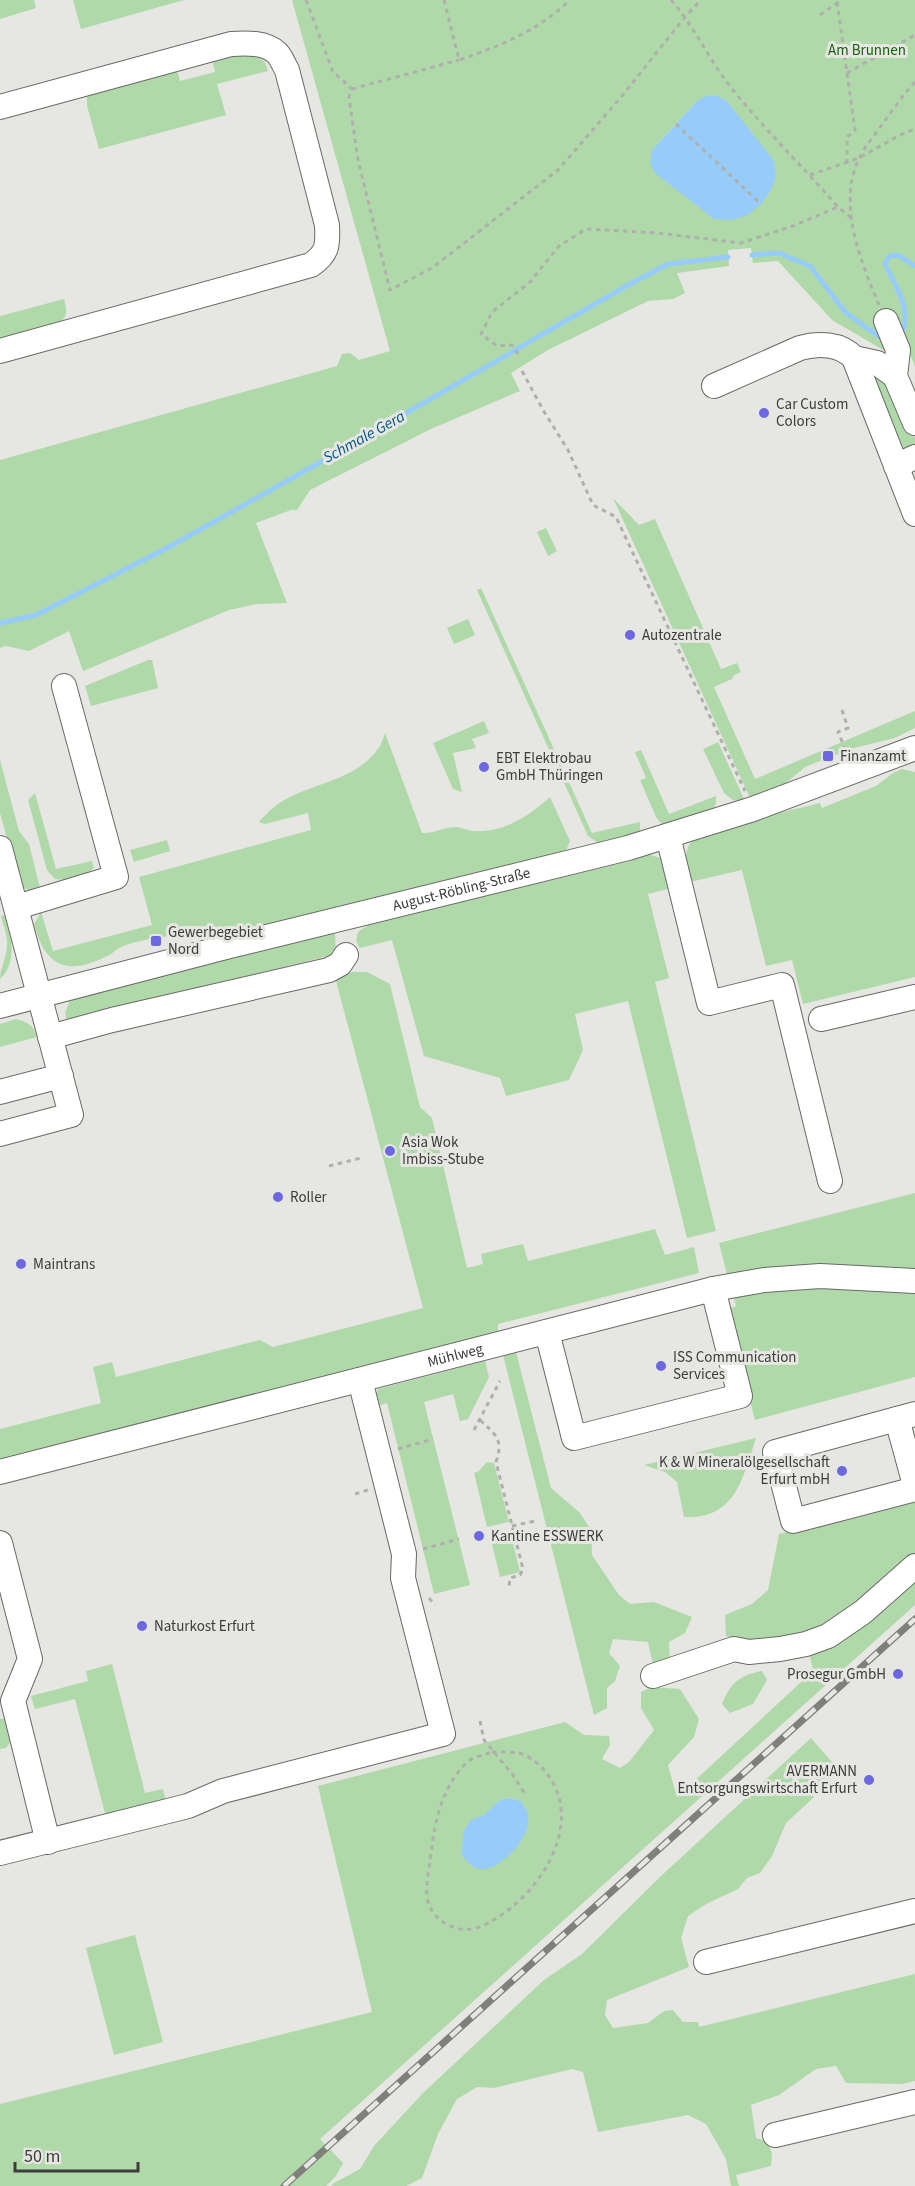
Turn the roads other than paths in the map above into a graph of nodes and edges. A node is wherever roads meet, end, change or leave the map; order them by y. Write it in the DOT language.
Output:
graph roads {
  1 [pos="0,107"];
  2 [pos="887,324"];
  3 [pos="0,351"];
  4 [pos="854,358"];
  5 [pos="896,376"];
  6 [pos="714,386"];
  7 [pos="915,423"];
  8 [pos="906,462"];
  9 [pos="915,514"];
  10 [pos="64,686"];
  11 [pos="915,748"];
  12 [pos="668,836"];
  13 [pos="0,848"];
  14 [pos="16,908"];
  15 [pos="346,955"];
  16 [pos="40,995"];
  17 [pos="915,997"];
  18 [pos="0,1006"];
  19 [pos="821,1019"];
  20 [pos="50,1036"];
  21 [pos="61,1076"];
  22 [pos="0,1092"];
  23 [pos="0,1134"];
  24 [pos="830,1181"];
  25 [pos="915,1281"];
  26 [pos="713,1289"];
  27 [pos="547,1332"];
  28 [pos="360,1380"];
  29 [pos="906,1416"];
  30 [pos="0,1472"];
  31 [pos="915,1487"];
  32 [pos="0,1543"];
  33 [pos="915,1566"];
  34 [pos="653,1676"];
  35 [pos="48,1842"];
  36 [pos="0,1854"];
  37 [pos="915,1911"];
  38 [pos="706,1962"];
  39 [pos="915,2103"];
  40 [pos="775,2135"];
  1 -- 3 [label="street"];
  2 -- 5 [label="street"];
  4 -- 5 [label="street"];
  4 -- 6 [label="street"];
  4 -- 8 [label="street"];
  5 -- 7 [label="street"];
  8 -- 9 [label="street"];
  10 -- 14 [label="street"];
  11 -- 12 [label="street, August-Röbling-Straße"];
  12 -- 16 [label="street, August-Röbling-Straße"];
  12 -- 24 [label="street"];
  13 -- 14 [label="street"];
  14 -- 16 [label="street"];
  15 -- 20 [label="street"];
  16 -- 18 [label="street, August-Röbling-Straße"];
  16 -- 20 [label="street"];
  17 -- 19 [label="street"];
  20 -- 21 [label="street"];
  21 -- 22 [label="street"];
  21 -- 23 [label="street"];
  25 -- 26 [label="street, Mühlweg"];
  26 -- 27 [label="street, Mühlweg"];
  26 -- 27 [label="street"];
  27 -- 28 [label="street, Mühlweg"];
  28 -- 30 [label="street, Mühlweg"];
  28 -- 35 [label="street"];
  29 -- 31 [label="street"];
  29 -- 31 [label="street"];
  32 -- 35 [label="street"];
  33 -- 34 [label="street"];
  35 -- 36 [label="street"];
  37 -- 38 [label="street"];
  39 -- 40 [label="street"];
}
